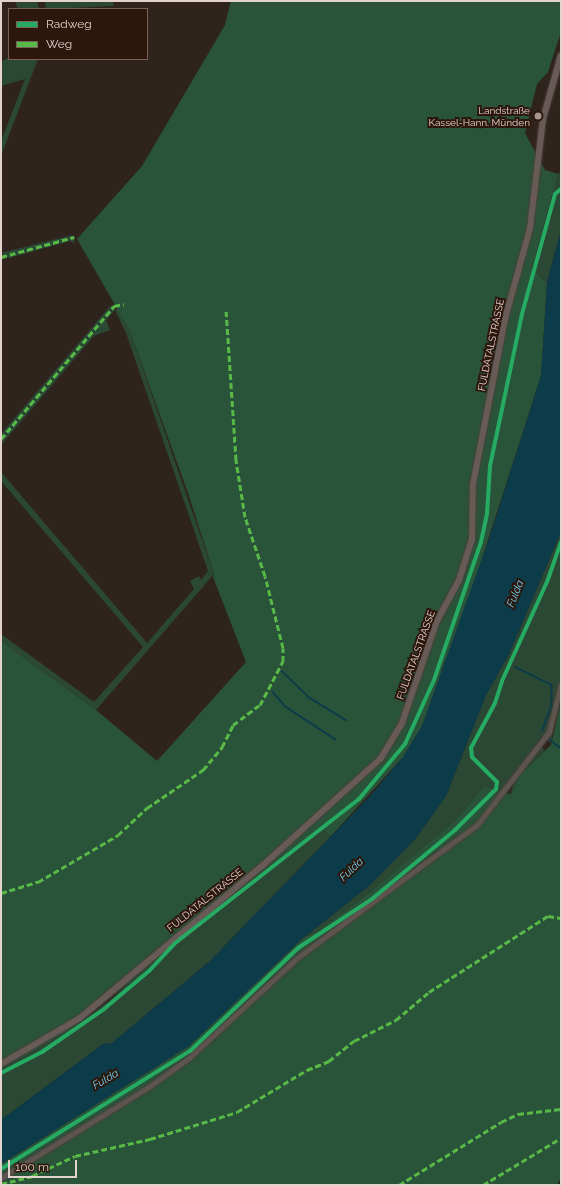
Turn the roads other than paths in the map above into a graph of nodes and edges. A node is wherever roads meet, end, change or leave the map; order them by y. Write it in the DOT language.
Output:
graph roads {
  1 [pos="561,55"];
  2 [pos="561,684"];
  3 [pos="1,1064"];
  4 [pos="1,1178"];
  1 -- 3 [label="main road, FULDATALSTRASSE"];
  2 -- 4 [label="street"];
}
